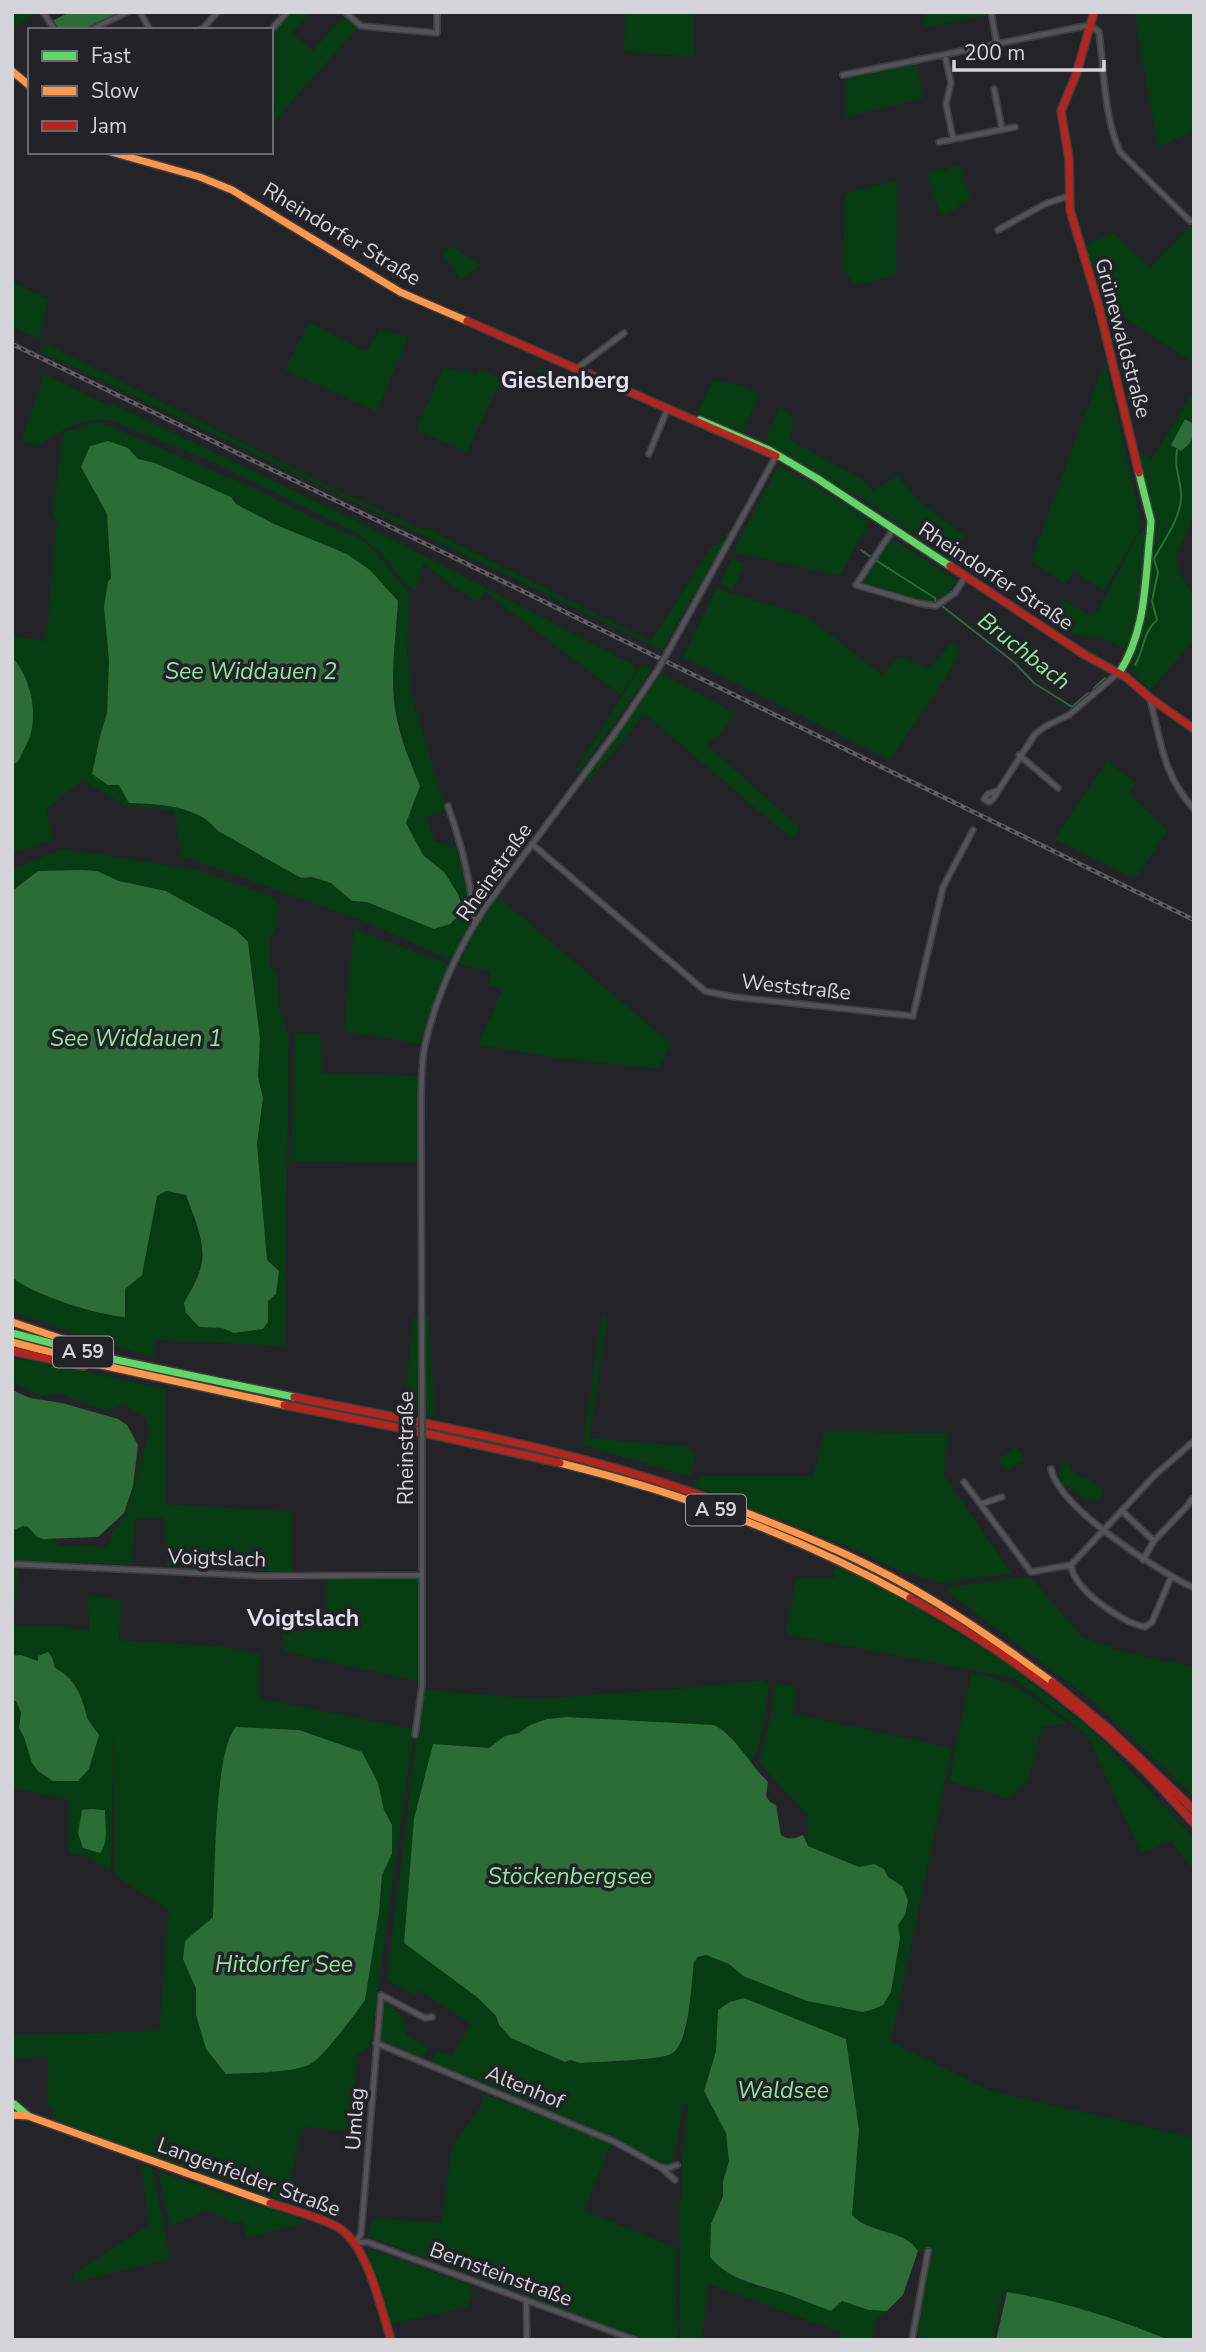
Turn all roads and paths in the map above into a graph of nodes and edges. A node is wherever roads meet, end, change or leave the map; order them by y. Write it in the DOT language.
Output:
graph roads {
  1 [pos="43,12"];
  2 [pos="128,12"];
  3 [pos="141,12"];
  4 [pos="218,12"];
  5 [pos="287,12"];
  6 [pos="345,12"];
  7 [pos="437,12"];
  8 [pos="990,12"];
  9 [pos="1094,12"];
  10 [pos="1090,25"];
  11 [pos="53,28"];
  12 [pos="94,28"];
  13 [pos="149,28"];
  14 [pos="203,28"];
  15 [pos="273,28"];
  16 [pos="997,44"];
  17 [pos="946,54"];
  18 [pos="12,71"];
  19 [pos="843,75"];
  20 [pos="28,84"];
  21 [pos="994,89"];
  22 [pos="1015,127"];
  23 [pos="1002,129"];
  24 [pos="953,139"];
  25 [pos="939,142"];
  26 [pos="118,154"];
  27 [pos="1069,196"];
  28 [pos="1190,221"];
  29 [pos="998,230"];
  30 [pos="624,333"];
  31 [pos="575,370"];
  32 [pos="667,409"];
  33 [pos="649,454"];
  34 [pos="776,456"];
  35 [pos="893,530"];
  36 [pos="965,577"];
  37 [pos="1119,673"];
  38 [pos="1150,698"];
  39 [pos="1194,729"];
  40 [pos="1019,755"];
  41 [pos="1058,788"];
  42 [pos="997,791"];
  43 [pos="448,806"];
  44 [pos="1194,810"];
  45 [pos="973,830"];
  46 [pos="532,844"];
  47 [pos="473,904"];
  48 [pos="486,906"];
  49 [pos="474,924"];
  50 [pos="15,1324"];
  51 [pos="12,1333"];
  52 [pos="12,1342"];
  53 [pos="12,1351"];
  54 [pos="155,1368"];
  55 [pos="155,1378"];
  56 [pos="1194,1441"];
  57 [pos="1051,1469"];
  58 [pos="964,1482"];
  59 [pos="1002,1497"];
  60 [pos="1192,1499"];
  61 [pos="981,1504"];
  62 [pos="1122,1511"];
  63 [pos="1104,1530"];
  64 [pos="1154,1541"];
  65 [pos="1143,1560"];
  66 [pos="12,1564"];
  67 [pos="1071,1565"];
  68 [pos="422,1575"];
  69 [pos="1171,1577"];
  70 [pos="1194,1588"];
  71 [pos="415,1735"];
  72 [pos="1194,1810"];
  73 [pos="1194,1823"];
  74 [pos="432,2017"];
  75 [pos="376,2043"];
  76 [pos="13,2108"];
  77 [pos="677,2165"];
  78 [pos="660,2167"];
  79 [pos="675,2180"];
  80 [pos="355,2243"];
  81 [pos="928,2251"];
  82 [pos="526,2300"];
  83 [pos="391,2340"];
  84 [pos="527,2340"];
  85 [pos="635,2340"];
  86 [pos="912,2340"];
  1 -- 11 [label="street"];
  2 -- 12 [label="street"];
  3 -- 13 [label="street"];
  4 -- 14 [label="street"];
  5 -- 15 [label="street"];
  6 -- 7 [label="street"];
  8 -- 16 [label="street"];
  9 -- 10 [label="main road, Grünewaldstraße"];
  10 -- 16 [label="street"];
  10 -- 27 [label="main road, Grünewaldstraße"];
  10 -- 28 [label="street"];
  16 -- 17 [label="street"];
  17 -- 19 [label="street"];
  17 -- 24 [label="street"];
  18 -- 20 [label="main road"];
  21 -- 23 [label="street"];
  22 -- 23 [label="street"];
  23 -- 24 [label="street"];
  24 -- 25 [label="street"];
  26 -- 31 [label="main road, Rheindorfer Straße"];
  27 -- 29 [label="street"];
  27 -- 37 [label="main road, Grünewaldstraße"];
  30 -- 31 [label="street"];
  31 -- 32 [label="main road, Rheindorfer Straße"];
  32 -- 33 [label="street"];
  32 -- 34 [label="main road, Rheindorfer Straße"];
  34 -- 35 [label="main road, Rheindorfer Straße"];
  34 -- 46 [label="street, Rheinstraße, bridge"];
  35 -- 36 [label="main road, Rheindorfer Straße"];
  35 -- 36 [label="street"];
  36 -- 37 [label="main road, Rheindorfer Straße"];
  37 -- 38 [label="main road, Rheindorfer Straße"];
  37 -- 40 [label="street"];
  38 -- 39 [label="main road, Rheindorfer Straße"];
  38 -- 44 [label="street"];
  40 -- 41 [label="street"];
  40 -- 42 [label="street"];
  43 -- 47 [label="street"];
  45 -- 46 [label="street, Weststraße"];
  46 -- 48 [label="street, Rheinstraße"];
  47 -- 48 [label="street"];
  47 -- 49 [label="street"];
  48 -- 49 [label="street, Rheinstraße"];
  49 -- 68 [label="street, Rheinstraße, bridge"];
  50 -- 54 [label="main road"];
  51 -- 54 [label="main road, A 59"];
  52 -- 55 [label="main road, A 59"];
  53 -- 55 [label="main road"];
  54 -- 72 [label="main road, A 59"];
  55 -- 73 [label="main road, A 59"];
  56 -- 62 [label="street"];
  57 -- 63 [label="street"];
  58 -- 61 [label="street"];
  59 -- 61 [label="street"];
  60 -- 64 [label="street"];
  61 -- 67 [label="street"];
  62 -- 63 [label="street"];
  62 -- 64 [label="street"];
  63 -- 65 [label="street"];
  63 -- 67 [label="street"];
  64 -- 65 [label="street"];
  65 -- 69 [label="street"];
  66 -- 68 [label="street, Voigtslach"];
  67 -- 69 [label="street"];
  68 -- 71 [label="street"];
  69 -- 70 [label="street"];
  74 -- 75 [label="street, Umlag"];
  75 -- 78 [label="street, Altenhof"];
  75 -- 80 [label="street, Umlag"];
  76 -- 80 [label="main road, Langenfelder Straße"];
  77 -- 78 [label="street"];
  78 -- 79 [label="street, Altenhof"];
  80 -- 82 [label="street, Bernsteinstraße"];
  80 -- 83 [label="main road, Langenfelder Straße"];
  81 -- 86 [label="street"];
  82 -- 84 [label="street"];
  82 -- 85 [label="street, Bernsteinstraße"];
}
